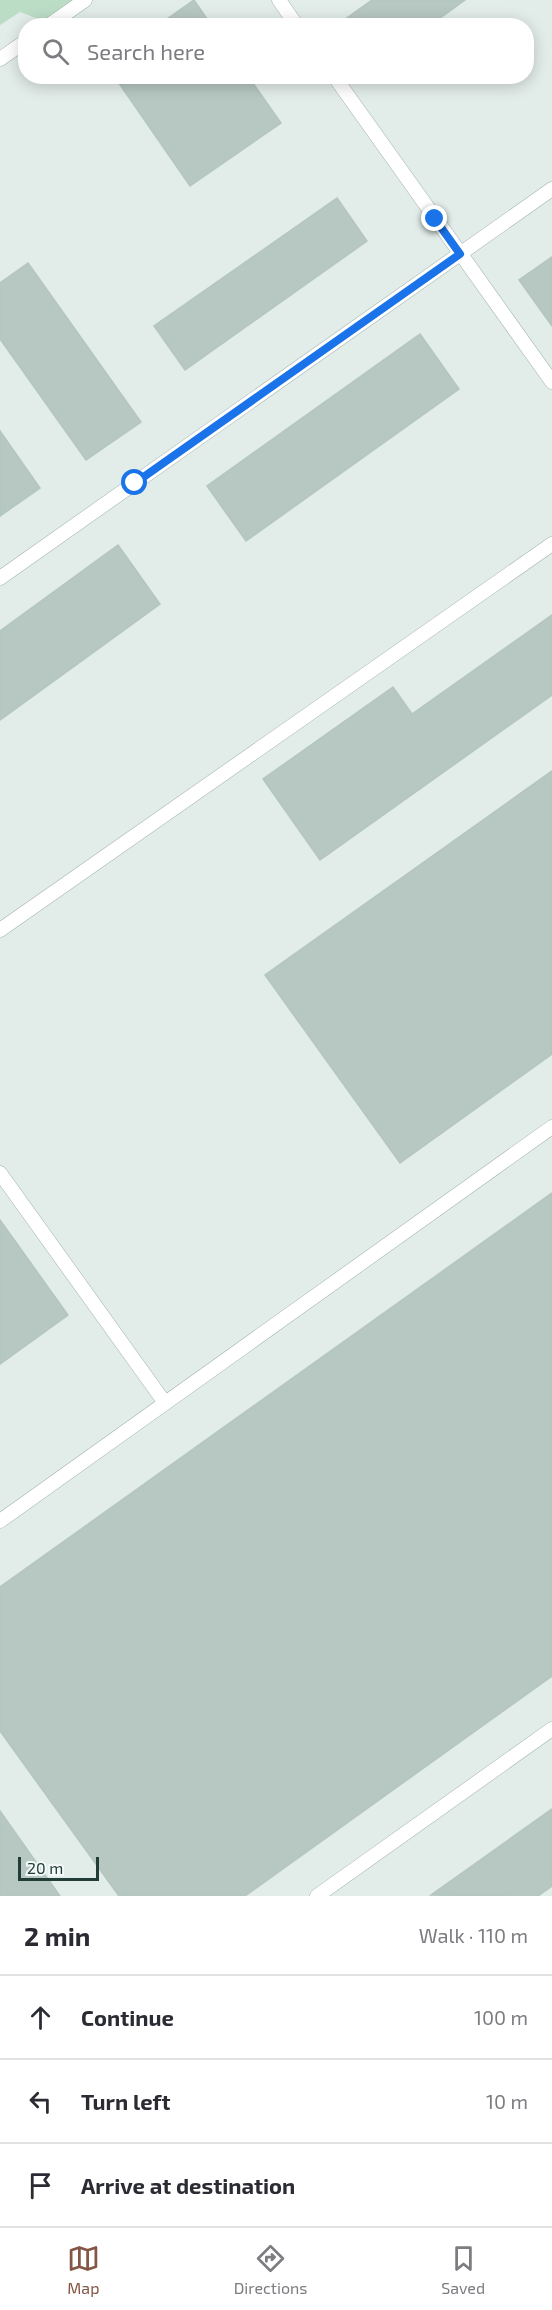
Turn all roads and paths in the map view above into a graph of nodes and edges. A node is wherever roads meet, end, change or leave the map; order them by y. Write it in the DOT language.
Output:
graph roads {
  1 [pos="85,0"];
  2 [pos="279,0"];
  3 [pos="59,18"];
  4 [pos="291,18"];
  5 [pos="18,47"];
  6 [pos="0,59"];
  7 [pos="340,84"];
  8 [pos="552,189"];
  9 [pos="460,254"];
  10 [pos="552,382"];
  11 [pos="552,544"];
  12 [pos="0,578"];
  13 [pos="0,930"];
  14 [pos="552,1127"];
  15 [pos="0,1173"];
  16 [pos="165,1403"];
  17 [pos="0,1521"];
  18 [pos="552,1729"];
  19 [pos="323,1894"];
  1 -- 3 [label="lane"];
  2 -- 4 [label="lane"];
  5 -- 6 [label="lane"];
  7 -- 9 [label="lane"];
  8 -- 9 [label="lane"];
  9 -- 10 [label="lane"];
  9 -- 12 [label="lane"];
  11 -- 13 [label="lane"];
  14 -- 16 [label="lane"];
  15 -- 16 [label="lane"];
  16 -- 17 [label="lane"];
  18 -- 19 [label="lane"];
}
